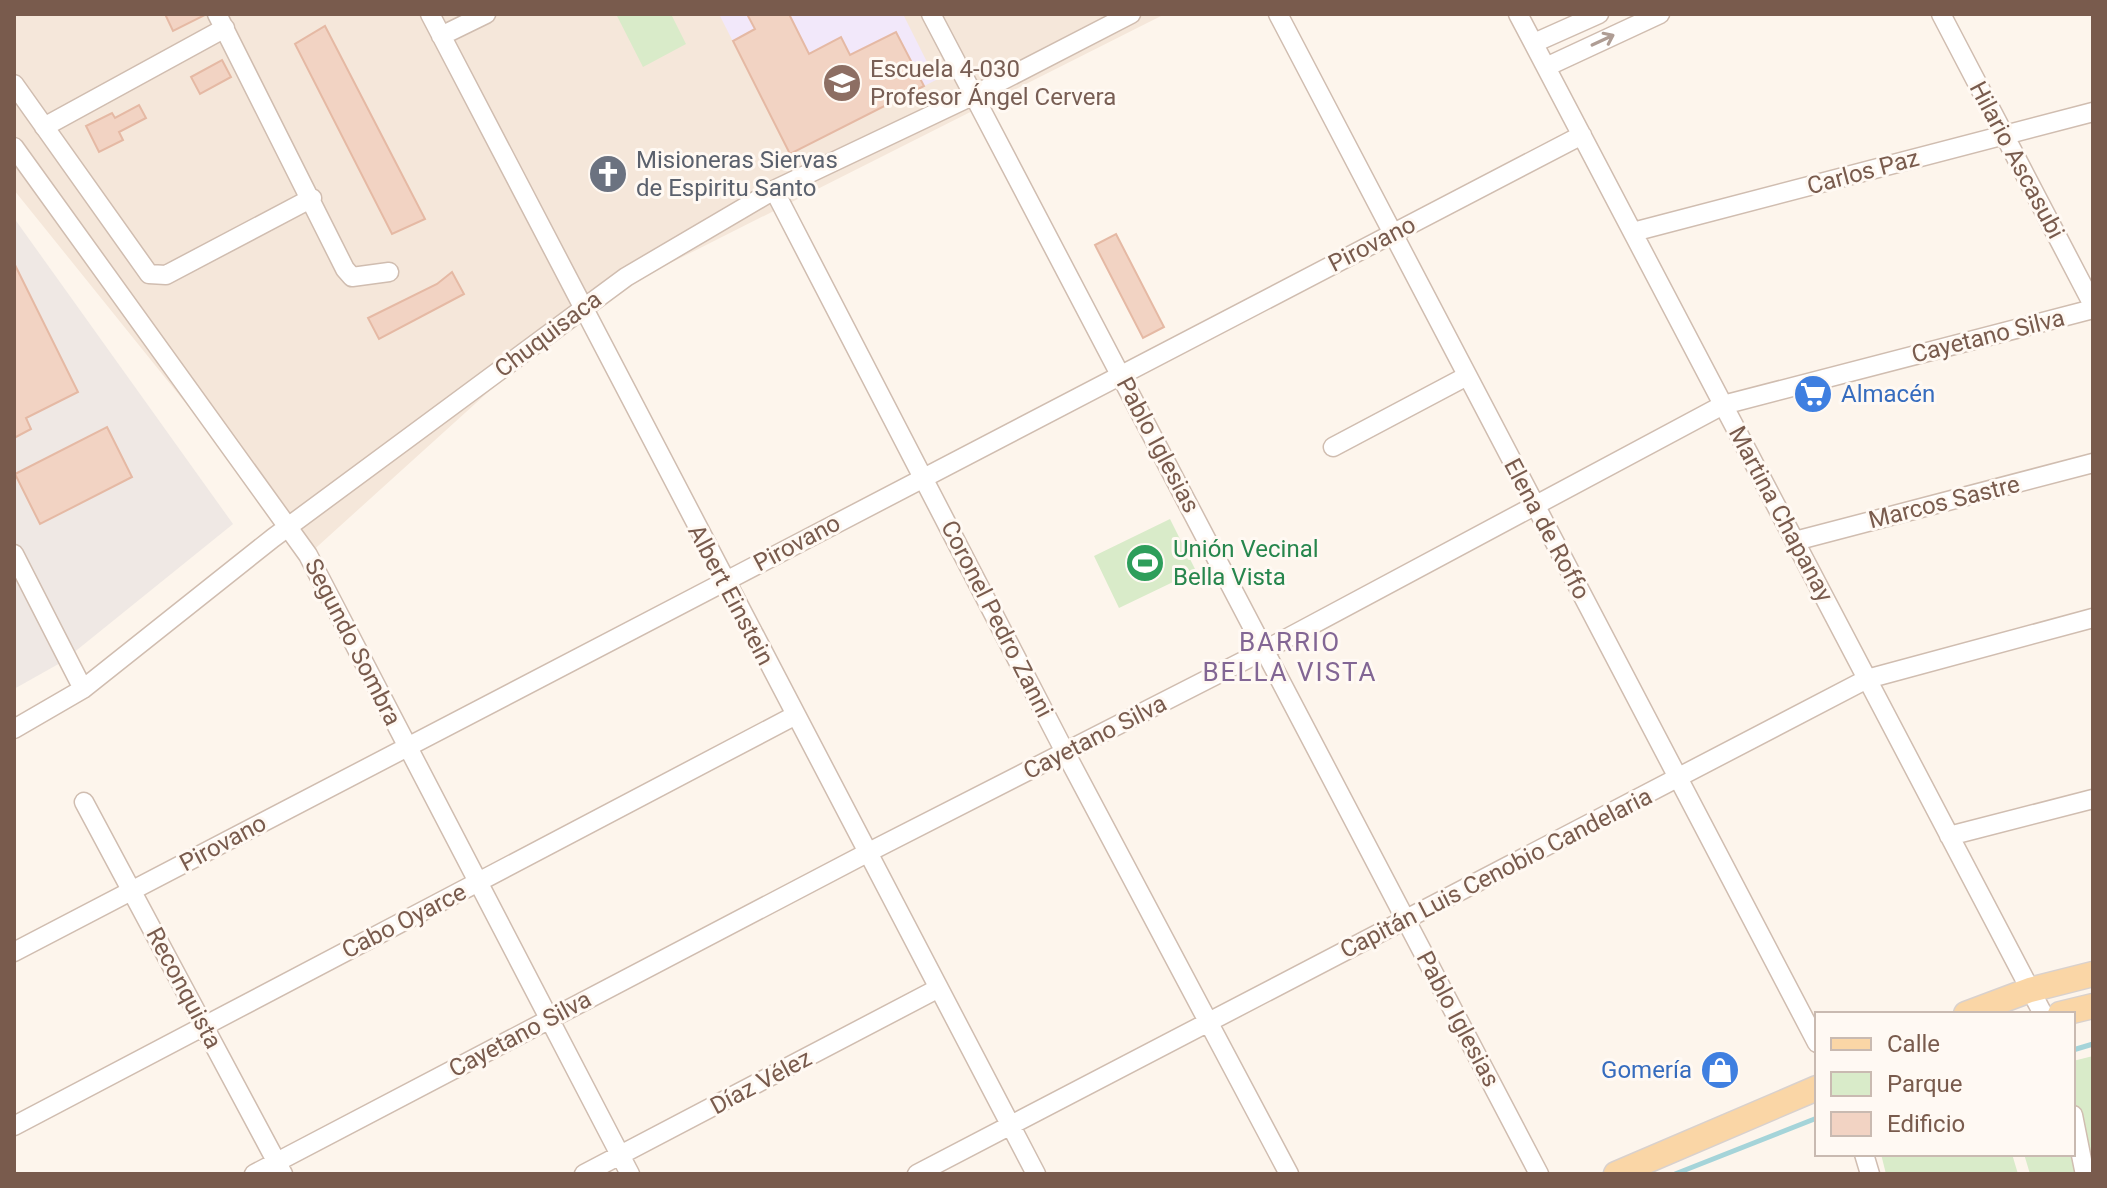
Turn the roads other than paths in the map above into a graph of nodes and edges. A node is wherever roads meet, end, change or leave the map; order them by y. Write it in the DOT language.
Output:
graph roads {
  1 [pos="430,14"];
  2 [pos="486,14"];
  3 [pos="931,14"];
  4 [pos="1131,14"];
  5 [pos="1278,14"];
  6 [pos="1518,14"];
  7 [pos="1599,14"];
  8 [pos="1660,14"];
  9 [pos="1941,14"];
  10 [pos="221,21"];
  11 [pos="441,36"];
  12 [pos="1534,43"];
  13 [pos="1546,67"];
  14 [pos="14,84"];
  15 [pos="974,95"];
  16 [pos="2093,112"];
  17 [pos="44,127"];
  18 [pos="1582,135"];
  19 [pos="2003,136"];
  20 [pos="14,147"];
  21 [pos="774,190"];
  22 [pos="312,198"];
  23 [pos="1633,232"];
  24 [pos="1393,233"];
  25 [pos="389,272"];
  26 [pos="2093,307"];
  27 [pos="581,308"];
  28 [pos="1121,375"];
  29 [pos="1467,376"];
  30 [pos="1723,405"];
  31 [pos="1333,447"];
  32 [pos="2093,463"];
  33 [pos="924,476"];
  34 [pos="1535,506"];
  35 [pos="289,526"];
  36 [pos="1795,541"];
  37 [pos="14,554"];
  38 [pos="724,581"];
  39 [pos="2093,618"];
  40 [pos="1265,650"];
  41 [pos="1867,679"];
  42 [pos="83,689"];
  43 [pos="794,716"];
  44 [pos="14,729"];
  45 [pos="407,746"];
  46 [pos="1065,752"];
  47 [pos="1678,778"];
  48 [pos="2093,799"];
  49 [pos="84,802"];
  50 [pos="1949,836"];
  51 [pos="867,853"];
  52 [pos="478,883"];
  53 [pos="133,890"];
  54 [pos="1406,919"];
  55 [pos="14,952"];
  56 [pos="2093,974"];
  57 [pos="937,989"];
  58 [pos="2030,990"];
  59 [pos="2093,1006"];
  60 [pos="1971,1012"];
  61 [pos="2042,1012"];
  62 [pos="2068,1012"];
  63 [pos="549,1019"];
  64 [pos="1209,1022"];
  65 [pos="204,1025"];
  66 [pos="1815,1039"];
  67 [pos="1815,1089"];
  68 [pos="1010,1125"];
  69 [pos="2075,1125"];
  70 [pos="14,1126"];
  71 [pos="620,1155"];
  72 [pos="280,1168"];
  73 [pos="2084,1170"];
  74 [pos="254,1174"];
  75 [pos="584,1174"];
  76 [pos="630,1174"];
  77 [pos="917,1174"];
  78 [pos="1036,1174"];
  79 [pos="1289,1174"];
  80 [pos="1539,1174"];
  81 [pos="1616,1174"];
  1 -- 11 [label="street, Albert Einstein"];
  2 -- 11 [label="street"];
  3 -- 15 [label="street, Pablo Iglesias"];
  4 -- 15 [label="street, Chuquisaca"];
  5 -- 24 [label="street, Elena de Roffo"];
  6 -- 12 [label="street, Martina Chapanay"];
  7 -- 12 [label="street"];
  13 -- 8 [label="street, one-way"];
  9 -- 19 [label="street, Hilario Ascasubi"];
  10 -- 17 [label="street"];
  10 -- 22 [label="street"];
  11 -- 27 [label="street, Albert Einstein"];
  12 -- 13 [label="street, Martina Chapanay"];
  13 -- 18 [label="street, Martina Chapanay"];
  14 -- 17 [label="street"];
  15 -- 21 [label="street, Chuquisaca"];
  15 -- 28 [label="street, Pablo Iglesias"];
  16 -- 19 [label="street, Carlos Paz"];
  17 -- 22 [label="street"];
  18 -- 23 [label="street, Martina Chapanay"];
  18 -- 24 [label="street, Pirovano"];
  19 -- 23 [label="street, Carlos Paz"];
  19 -- 26 [label="street, Hilario Ascasubi"];
  20 -- 35 [label="street, Segundo Sombra"];
  21 -- 27 [label="street, Chuquisaca"];
  21 -- 33 [label="street, Coronel Pedro Zanni"];
  22 -- 25 [label="street"];
  23 -- 30 [label="street, Martina Chapanay"];
  24 -- 28 [label="street, Pirovano"];
  24 -- 29 [label="street, Elena de Roffo"];
  26 -- 30 [label="street, Cayetano Silva"];
  27 -- 35 [label="street, Chuquisaca"];
  27 -- 38 [label="street, Albert Einstein"];
  28 -- 33 [label="street, Pirovano"];
  28 -- 40 [label="street, Pablo Iglesias"];
  29 -- 31 [label="street"];
  29 -- 34 [label="street, Elena de Roffo"];
  30 -- 34 [label="street, Cayetano Silva"];
  30 -- 36 [label="street, Martina Chapanay"];
  32 -- 36 [label="street, Marcos Sastre"];
  33 -- 38 [label="street, Pirovano"];
  33 -- 46 [label="street, Coronel Pedro Zanni"];
  34 -- 40 [label="street, Cayetano Silva"];
  34 -- 47 [label="street, Elena de Roffo"];
  35 -- 42 [label="street, Chuquisaca"];
  35 -- 45 [label="street, Segundo Sombra"];
  36 -- 41 [label="street, Martina Chapanay"];
  37 -- 42 [label="street"];
  38 -- 43 [label="street, Albert Einstein"];
  38 -- 45 [label="street, Pirovano"];
  39 -- 41 [label="street, Capitán Luis Cenobio Candelaria"];
  40 -- 46 [label="street, Cayetano Silva"];
  40 -- 54 [label="street, Pablo Iglesias"];
  41 -- 47 [label="street, Capitán Luis Cenobio Candelaria"];
  41 -- 50 [label="street, Martina Chapanay"];
  42 -- 44 [label="street, Chuquisaca"];
  43 -- 51 [label="street, Albert Einstein"];
  43 -- 52 [label="street, Cabo Oyarce"];
  45 -- 52 [label="street, Segundo Sombra"];
  45 -- 53 [label="street, Pirovano"];
  46 -- 51 [label="street, Cayetano Silva"];
  46 -- 64 [label="street, Coronel Pedro Zanni"];
  47 -- 54 [label="street, Capitán Luis Cenobio Candelaria"];
  47 -- 66 [label="street, Elena de Roffo"];
  48 -- 50 [label="street"];
  49 -- 53 [label="street, Reconquista"];
  50 -- 58 [label="street, Martina Chapanay"];
  51 -- 57 [label="street, Albert Einstein"];
  51 -- 63 [label="street, Cayetano Silva"];
  52 -- 63 [label="street, Segundo Sombra"];
  52 -- 65 [label="street, Cabo Oyarce"];
  53 -- 55 [label="street, Pirovano"];
  53 -- 65 [label="street, Reconquista"];
  54 -- 64 [label="street, Capitán Luis Cenobio Candelaria"];
  54 -- 80 [label="street, Pablo Iglesias"];
  56 -- 58 [label="main road"];
  57 -- 68 [label="street, Albert Einstein"];
  57 -- 71 [label="street, Díaz Vélez"];
  58 -- 60 [label="main road"];
  58 -- 61 [label="street, Martina Chapanay"];
  59 -- 62 [label="main road"];
  63 -- 71 [label="street, Segundo Sombra"];
  63 -- 72 [label="street, Cayetano Silva"];
  64 -- 68 [label="street, Capitán Luis Cenobio Candelaria"];
  64 -- 79 [label="street, Coronel Pedro Zanni"];
  65 -- 70 [label="street, Cabo Oyarce"];
  65 -- 72 [label="street, Reconquista"];
  67 -- 81 [label="main road"];
  68 -- 77 [label="street, Capitán Luis Cenobio Candelaria"];
  68 -- 78 [label="street, Albert Einstein"];
  69 -- 73 [label="street"];
  71 -- 75 [label="street, Díaz Vélez"];
  71 -- 76 [label="street, Segundo Sombra"];
  72 -- 74 [label="street, Cayetano Silva"];
}
